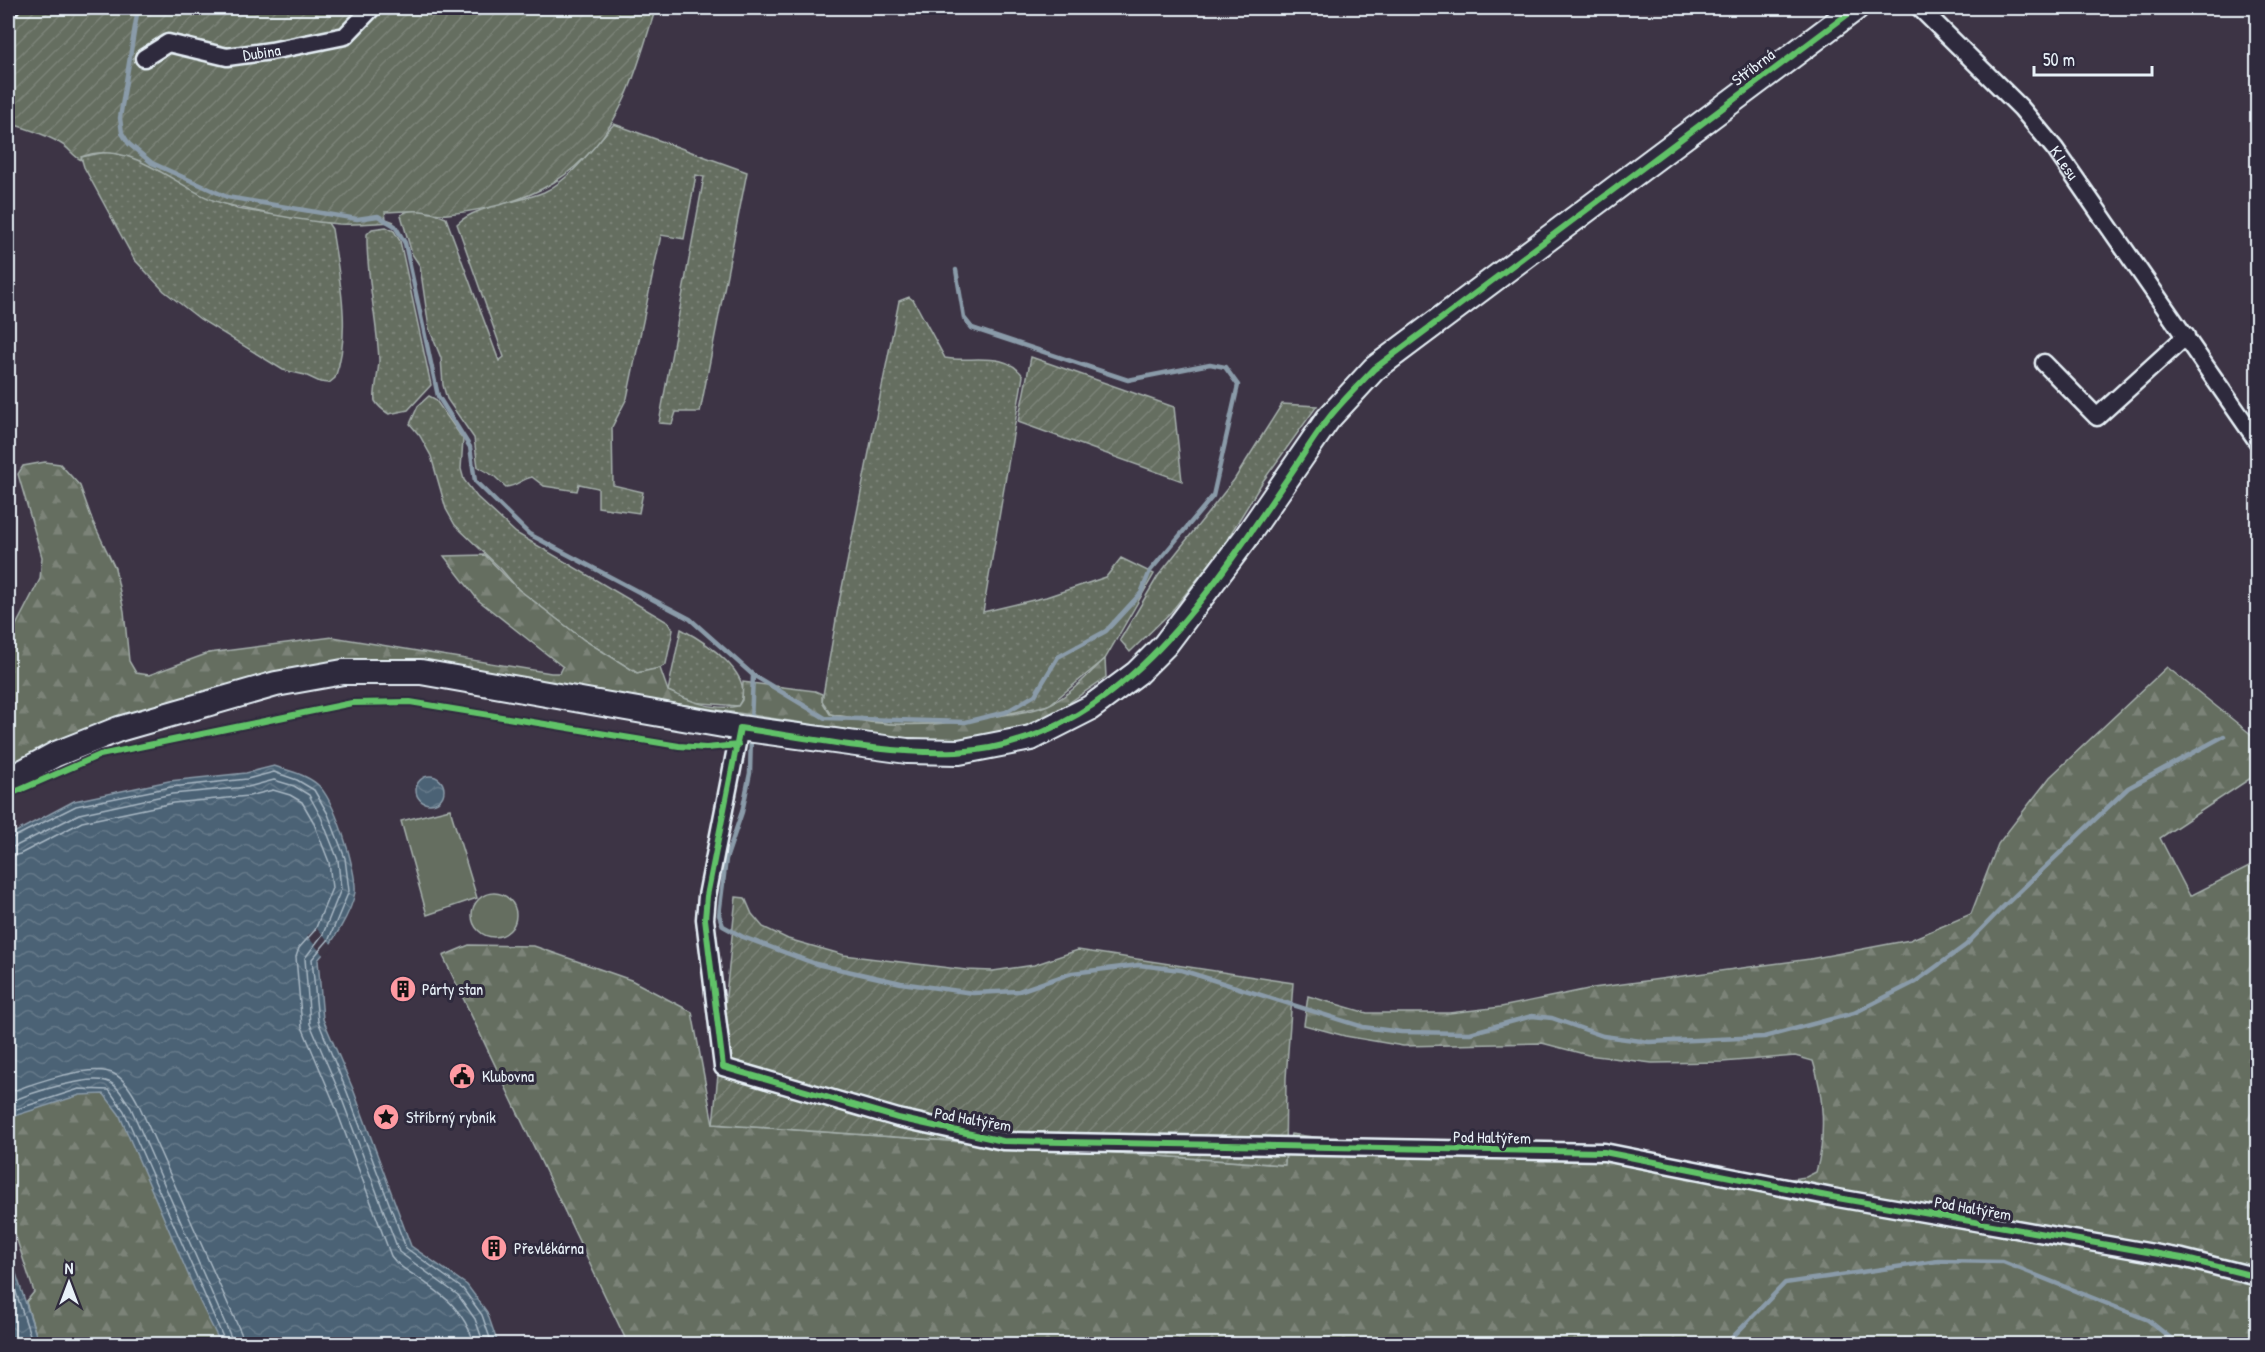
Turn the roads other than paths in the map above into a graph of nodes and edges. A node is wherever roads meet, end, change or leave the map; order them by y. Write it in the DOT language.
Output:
graph roads {
  1 [pos="372,8"];
  2 [pos="1856,8"];
  3 [pos="1920,8"];
  4 [pos="144,58"];
  5 [pos="2186,336"];
  6 [pos="2044,363"];
  7 [pos="2258,442"];
  8 [pos="740,728"];
  9 [pos="8,780"];
  10 [pos="2258,1277"];
  1 -- 4 [label="street, Dubina"];
  2 -- 8 [label="street, Stříbrná"];
  3 -- 5 [label="street, K Lesu"];
  5 -- 6 [label="street"];
  5 -- 7 [label="street, K Lesu"];
  8 -- 9 [label="street, Stříbrná"];
  8 -- 10 [label="street, Pod Haltýřem"];
}
